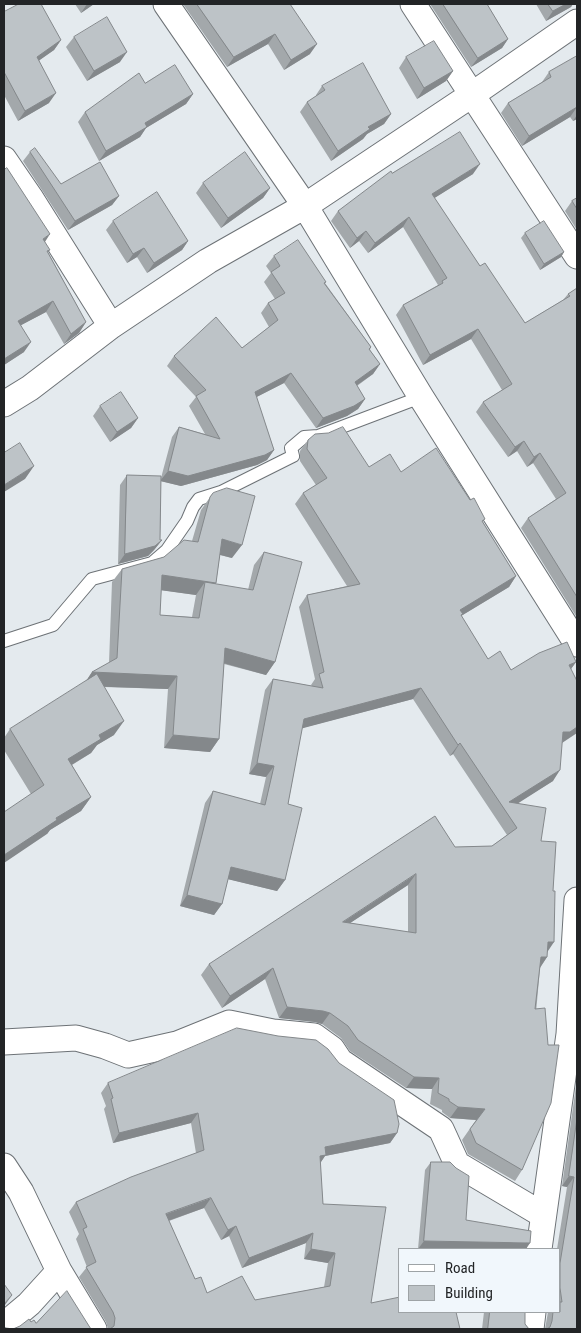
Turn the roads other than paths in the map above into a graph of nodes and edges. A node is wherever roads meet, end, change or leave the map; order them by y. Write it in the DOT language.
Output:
graph roads {
  1 [pos="166,4"];
  2 [pos="413,4"];
  3 [pos="577,22"];
  4 [pos="473,94"];
  5 [pos="4,159"];
  6 [pos="305,206"];
  7 [pos="577,256"];
  8 [pos="111,326"];
  9 [pos="421,397"];
  10 [pos="4,404"];
  11 [pos="4,641"];
  12 [pos="577,644"];
  13 [pos="577,900"];
  14 [pos="4,1042"];
  15 [pos="4,1166"];
  16 [pos="543,1215"];
  17 [pos="539,1248"];
  18 [pos="58,1271"];
  19 [pos="533,1313"];
  20 [pos="4,1325"];
  21 [pos="94,1329"];
  22 [pos="531,1329"];
  1 -- 6 [label="street"];
  2 -- 4 [label="street"];
  3 -- 4 [label="street"];
  4 -- 6 [label="street"];
  4 -- 7 [label="street"];
  5 -- 8 [label="street"];
  6 -- 8 [label="street"];
  6 -- 9 [label="street"];
  8 -- 10 [label="street"];
  9 -- 11 [label="lane"];
  9 -- 12 [label="street"];
  13 -- 16 [label="street"];
  14 -- 16 [label="street"];
  15 -- 18 [label="street"];
  16 -- 17 [label="street"];
  18 -- 20 [label="street"];
  18 -- 21 [label="street"];
  19 -- 22 [label="street"];
}
